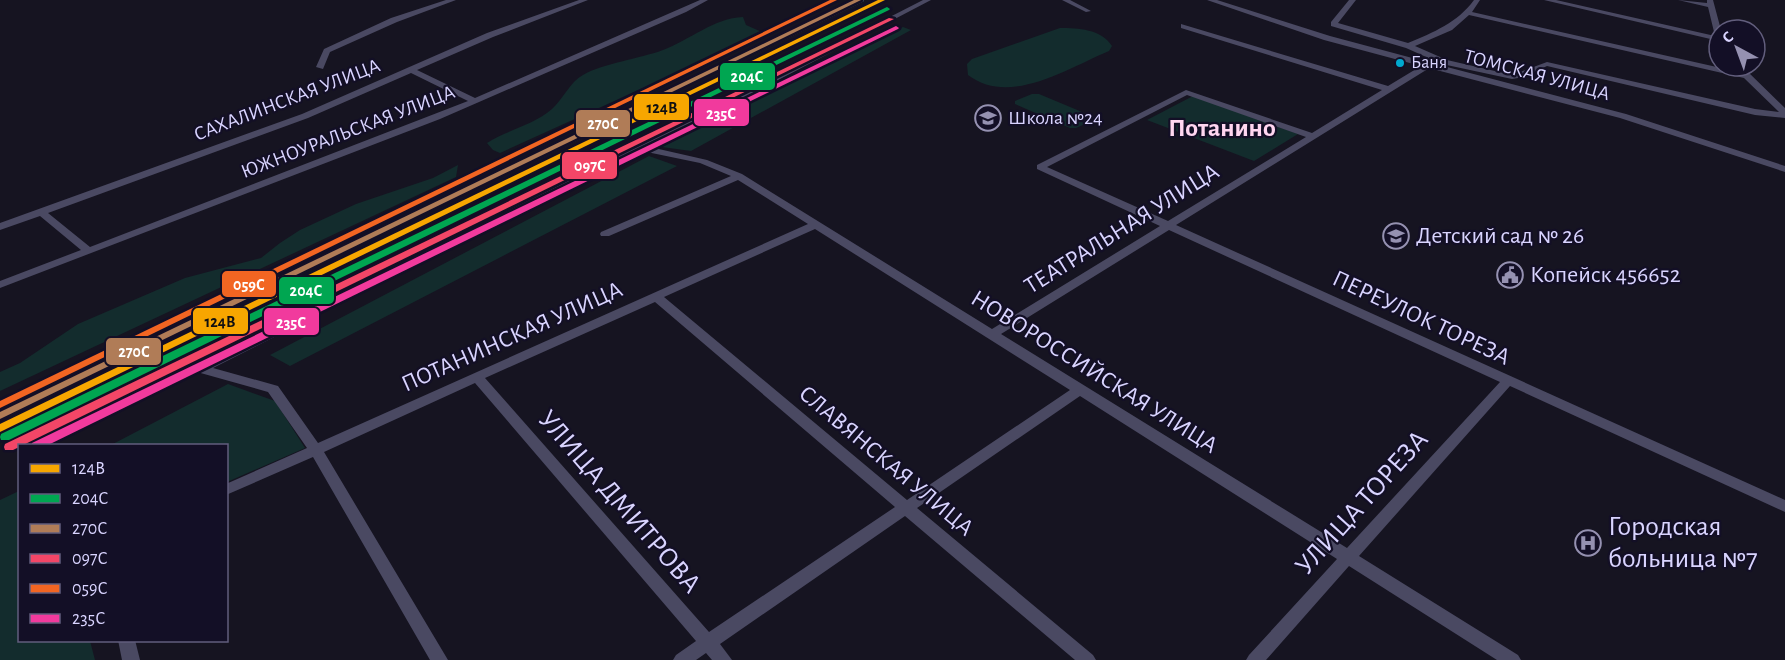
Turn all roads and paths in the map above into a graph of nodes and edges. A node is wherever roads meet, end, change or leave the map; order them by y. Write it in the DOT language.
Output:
graph roads {
  1 [pos="453,0"];
  2 [pos="585,0"];
  3 [pos="705,0"];
  4 [pos="928,0"];
  5 [pos="1065,0"];
  6 [pos="1210,0"];
  7 [pos="1353,0"];
  8 [pos="1477,0"];
  9 [pos="1547,0"];
  10 [pos="1681,0"];
  11 [pos="1712,3"];
  12 [pos="1088,11"];
  13 [pos="1468,13"];
  14 [pos="1715,18"];
  15 [pos="1184,26"];
  16 [pos="1707,35"];
  17 [pos="1409,46"];
  18 [pos="1428,65"];
  19 [pos="320,67"];
  20 [pos="1707,67"];
  21 [pos="412,70"];
  22 [pos="1749,78"];
  23 [pos="1389,89"];
  24 [pos="475,101"];
  25 [pos="1785,114"];
  26 [pos="1312,136"];
  27 [pos="641,148"];
  28 [pos="1785,169"];
  29 [pos="739,176"];
  30 [pos="40,212"];
  31 [pos="817,224"];
  32 [pos="1167,226"];
  33 [pos="0,227"];
  34 [pos="605,234"];
  35 [pos="89,251"];
  36 [pos="0,285"];
  37 [pos="656,297"];
  38 [pos="991,335"];
  39 [pos="477,377"];
  40 [pos="1507,382"];
  41 [pos="1079,390"];
  42 [pos="316,450"];
  43 [pos="228,489"];
  44 [pos="1785,506"];
  45 [pos="906,508"];
  46 [pos="1347,556"];
  47 [pos="126,642"];
  48 [pos="708,643"];
  49 [pos="131,660"];
  50 [pos="439,660"];
  51 [pos="682,660"];
  52 [pos="723,660"];
  53 [pos="1087,660"];
  54 [pos="1255,660"];
  55 [pos="1511,660"];
  1 -- 19 [label="street"];
  2 -- 21 [label="street, САХАЛИНСКАЯ УЛИЦА"];
  3 -- 24 [label="street, ЮЖНОУРАЛЬСКАЯ УЛИЦА"];
  4 -- 27 [label="street"];
  5 -- 12 [label="street"];
  6 -- 18 [label="street, ТОМСКАЯ УЛИЦА"];
  7 -- 17 [label="street"];
  8 -- 13 [label="street"];
  9 -- 16 [label="street"];
  10 -- 11 [label="street"];
  11 -- 14 [label="street"];
  13 -- 17 [label="street"];
  13 -- 20 [label="street"];
  15 -- 23 [label="street"];
  17 -- 25 [label="street"];
  18 -- 23 [label="street, ТЕАТРАЛЬНАЯ УЛИЦА"];
  18 -- 28 [label="street, ТОМСКАЯ УЛИЦА"];
  21 -- 24 [label="street"];
  21 -- 30 [label="street, САХАЛИНСКАЯ УЛИЦА"];
  22 -- 25 [label="street"];
  23 -- 26 [label="street, ТЕАТРАЛЬНАЯ УЛИЦА"];
  24 -- 35 [label="street, ЮЖНОУРАЛЬСКАЯ УЛИЦА"];
  26 -- 32 [label="street, ТЕАТРАЛЬНАЯ УЛИЦА"];
  26 -- 32 [label="street, ПЕРЕУЛОК ТОРЕЗА"];
  27 -- 29 [label="street, НОВОРОССИЙСКАЯ УЛИЦА"];
  27 -- 42 [label="street"];
  29 -- 31 [label="street, НОВОРОССИЙСКАЯ УЛИЦА"];
  29 -- 34 [label="street"];
  30 -- 33 [label="street, САХАЛИНСКАЯ УЛИЦА"];
  30 -- 35 [label="street"];
  31 -- 37 [label="street, ПОТАНИНСКАЯ УЛИЦА"];
  31 -- 38 [label="street, НОВОРОССИЙСКАЯ УЛИЦА"];
  32 -- 38 [label="street, ТЕАТРАЛЬНАЯ УЛИЦА"];
  32 -- 40 [label="street, ПЕРЕУЛОК ТОРЕЗА"];
  35 -- 36 [label="street, ЮЖНОУРАЛЬСКАЯ УЛИЦА"];
  37 -- 39 [label="street, ПОТАНИНСКАЯ УЛИЦА"];
  37 -- 45 [label="street, СЛАВЯНСКАЯ УЛИЦА"];
  38 -- 41 [label="street, НОВОРОССИЙСКАЯ УЛИЦА"];
  39 -- 42 [label="street, ПОТАНИНСКАЯ УЛИЦА"];
  39 -- 48 [label="street, УЛИЦА ДМИТРОВА"];
  40 -- 44 [label="street, ПЕРЕУЛОК ТОРЕЗА"];
  40 -- 46 [label="street, УЛИЦА ТОРЕЗА"];
  41 -- 45 [label="street"];
  41 -- 46 [label="street, НОВОРОССИЙСКАЯ УЛИЦА"];
  42 -- 43 [label="street, ПОТАНИНСКАЯ УЛИЦА"];
  42 -- 50 [label="street"];
  45 -- 48 [label="street"];
  45 -- 53 [label="street, СЛАВЯНСКАЯ УЛИЦА"];
  46 -- 54 [label="street, УЛИЦА ТОРЕЗА"];
  46 -- 55 [label="street, НОВОРОССИЙСКАЯ УЛИЦА"];
  47 -- 49 [label="street"];
  48 -- 51 [label="street"];
  48 -- 52 [label="street, УЛИЦА ДМИТРОВА"];
}
